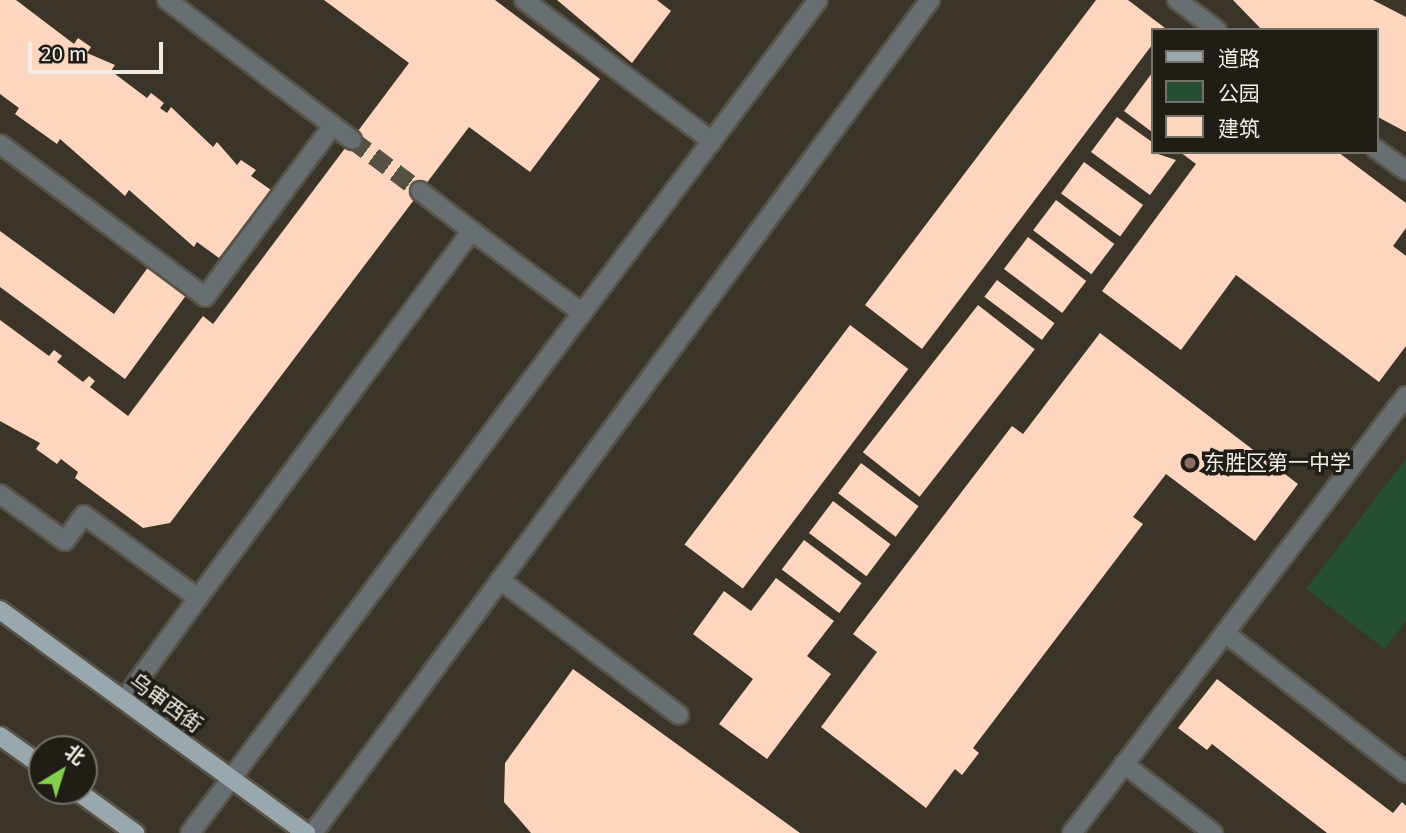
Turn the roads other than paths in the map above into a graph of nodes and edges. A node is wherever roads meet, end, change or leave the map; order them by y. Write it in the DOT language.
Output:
graph roads {
  1 [pos="167,0"];
  2 [pos="524,0"];
  3 [pos="818,0"];
  4 [pos="930,0"];
  5 [pos="1177,0"];
  6 [pos="1214,28"];
  7 [pos="333,125"];
  8 [pos="352,140"];
  9 [pos="712,141"];
  10 [pos="0,144"];
  11 [pos="1378,150"];
  12 [pos="1406,171"];
  13 [pos="420,191"];
  14 [pos="472,231"];
  15 [pos="582,313"];
  16 [pos="1406,396"];
  17 [pos="0,494"];
  18 [pos="500,580"];
  19 [pos="198,598"];
  20 [pos="0,610"];
  21 [pos="1225,633"];
  22 [pos="124,700"];
  23 [pos="679,715"];
  24 [pos="0,736"];
  25 [pos="28,756"];
  26 [pos="1124,764"];
  27 [pos="1406,773"];
  28 [pos="232,778"];
  29 [pos="96,805"];
  30 [pos="135,833"];
  31 [pos="190,833"];
  32 [pos="306,833"];
  33 [pos="313,833"];
  34 [pos="1072,833"];
  35 [pos="1213,833"];
  1 -- 7 [label="street"];
  2 -- 9 [label="street"];
  3 -- 9 [label="street"];
  4 -- 18 [label="street"];
  5 -- 6 [label="street"];
  7 -- 8 [label="street"];
  7 -- 10 [label="street"];
  9 -- 15 [label="street"];
  11 -- 12 [label="street"];
  13 -- 14 [label="street"];
  14 -- 15 [label="street"];
  14 -- 19 [label="street"];
  15 -- 28 [label="street"];
  16 -- 21 [label="street"];
  17 -- 19 [label="street"];
  18 -- 23 [label="street"];
  18 -- 33 [label="street"];
  19 -- 22 [label="street"];
  20 -- 22 [label="main road, 乌审西街"];
  21 -- 26 [label="street"];
  21 -- 27 [label="street"];
  22 -- 28 [label="main road, 乌审西街"];
  24 -- 25 [label="main road"];
  26 -- 34 [label="street"];
  26 -- 35 [label="street"];
  28 -- 31 [label="street"];
  28 -- 32 [label="main road, 乌审西街"];
  29 -- 30 [label="main road"];
}
